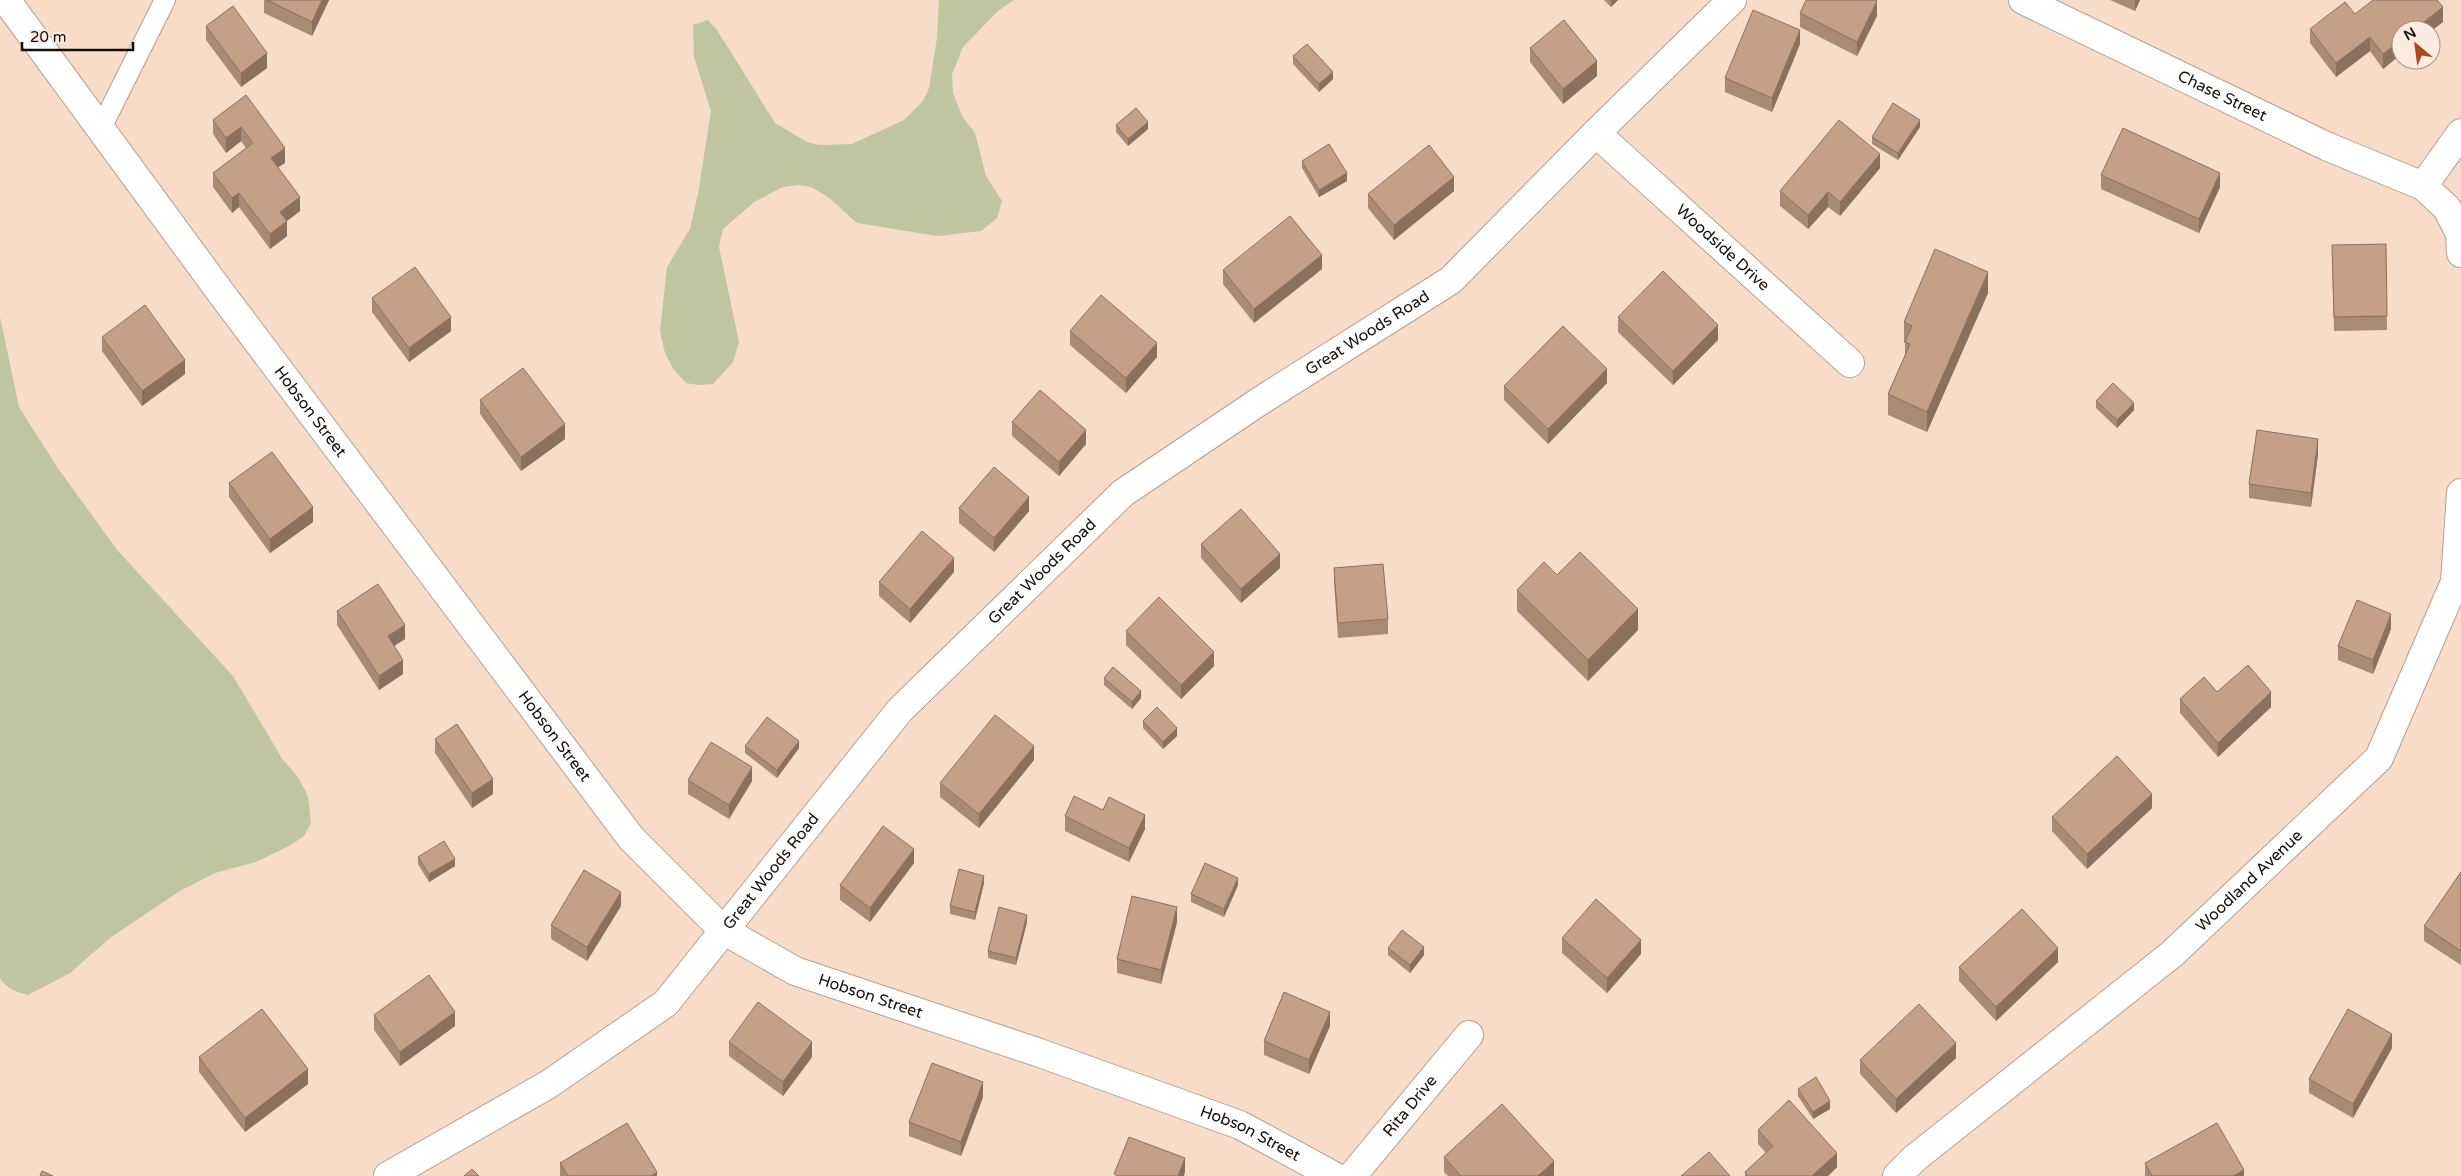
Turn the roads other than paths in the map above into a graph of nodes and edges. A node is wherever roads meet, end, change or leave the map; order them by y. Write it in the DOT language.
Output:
graph roads {
  1 [pos="6,0"];
  2 [pos="165,0"];
  3 [pos="1732,0"];
  4 [pos="2023,0"];
  5 [pos="100,130"];
  6 [pos="1596,133"];
  7 [pos="2461,133"];
  8 [pos="2423,186"];
  9 [pos="2461,254"];
  10 [pos="1850,362"];
  11 [pos="2461,493"];
  12 [pos="722,930"];
  13 [pos="1469,1035"];
  14 [pos="388,1176"];
  15 [pos="1334,1176"];
  16 [pos="1352,1176"];
  17 [pos="1897,1176"];
  1 -- 5 [label="street, Hobson Street"];
  2 -- 5 [label="lane"];
  3 -- 6 [label="street, Great Woods Road"];
  4 -- 8 [label="street, Chase Street"];
  5 -- 12 [label="street, Hobson Street"];
  6 -- 10 [label="street, Woodside Drive"];
  6 -- 12 [label="street, Great Woods Road"];
  7 -- 8 [label="street"];
  8 -- 9 [label="street"];
  11 -- 17 [label="street, Woodland Avenue"];
  12 -- 14 [label="street, Great Woods Road"];
  12 -- 15 [label="street, Hobson Street"];
  13 -- 16 [label="street, Rita Drive"];
}
